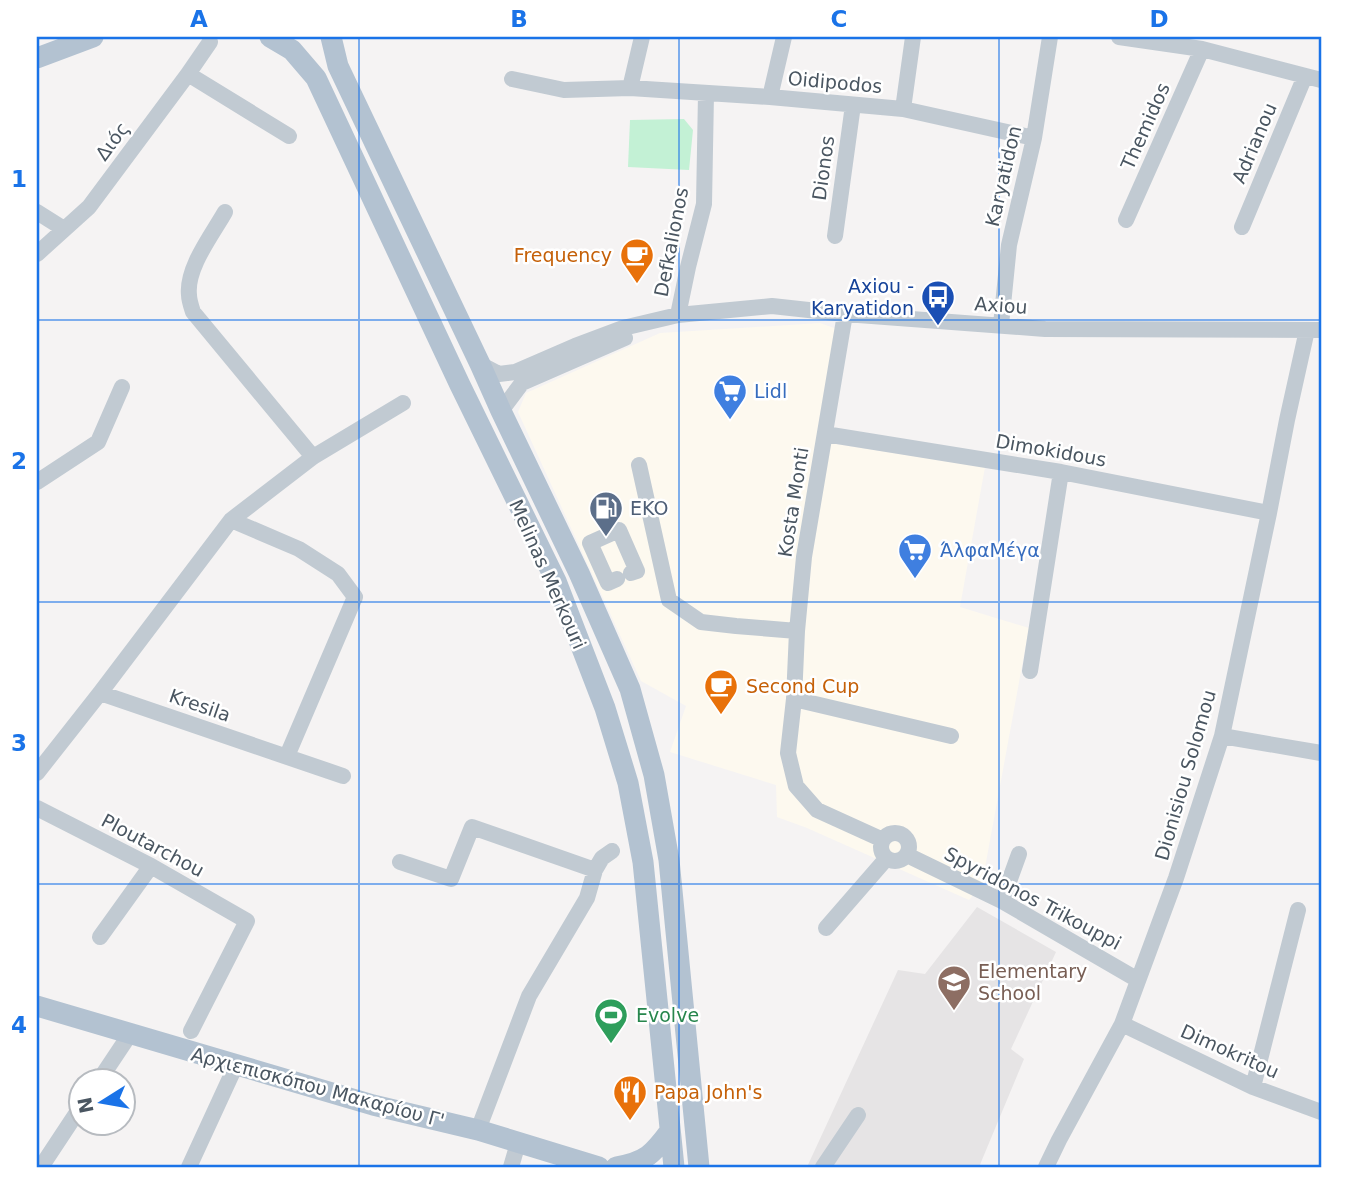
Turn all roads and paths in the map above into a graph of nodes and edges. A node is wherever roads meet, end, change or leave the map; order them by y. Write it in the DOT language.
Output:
graph roads {
  1 [pos="93,37"];
  2 [pos="270,37"];
  3 [pos="331,37"];
  4 [pos="642,37"];
  5 [pos="784,37"];
  6 [pos="913,37"];
  7 [pos="1050,37"];
  8 [pos="1119,37"];
  9 [pos="210,42"];
  10 [pos="1202,49"];
  11 [pos="37,58"];
  12 [pos="188,74"];
  13 [pos="1305,76"];
  14 [pos="512,79"];
  15 [pos="1321,80"];
  16 [pos="630,89"];
  17 [pos="706,94"];
  18 [pos="770,97"];
  19 [pos="853,105"];
  20 [pos="903,109"];
  21 [pos="289,136"];
  22 [pos="1034,138"];
  23 [pos="37,212"];
  24 [pos="225,212"];
  25 [pos="1126,219"];
  26 [pos="1242,227"];
  27 [pos="64,229"];
  28 [pos="835,236"];
  29 [pos="37,254"];
  30 [pos="678,314"];
  31 [pos="845,314"];
  32 [pos="1001,326"];
  33 [pos="1314,330"];
  34 [pos="480,365"];
  35 [pos="122,387"];
  36 [pos="404,403"];
  37 [pos="501,411"];
  38 [pos="825,434"];
  39 [pos="313,457"];
  40 [pos="639,465"];
  41 [pos="1061,472"];
  42 [pos="37,482"];
  43 [pos="1269,513"];
  44 [pos="231,520"];
  45 [pos="599,563"];
  46 [pos="579,573"];
  47 [pos="797,631"];
  48 [pos="1030,671"];
  49 [pos="100,693"];
  50 [pos="794,699"];
  51 [pos="951,736"];
  52 [pos="1222,736"];
  53 [pos="1321,753"];
  54 [pos="287,757"];
  55 [pos="37,773"];
  56 [pos="343,776"];
  57 [pos="37,808"];
  58 [pos="883,840"];
  59 [pos="612,851"];
  60 [pos="1019,854"];
  61 [pos="907,855"];
  62 [pos="886,859"];
  63 [pos="400,862"];
  64 [pos="151,866"];
  65 [pos="595,870"];
  66 [pos="1002,901"];
  67 [pos="1298,910"];
  68 [pos="826,928"];
  69 [pos="100,937"];
  70 [pos="1138,980"];
  71 [pos="37,1006"];
  72 [pos="1122,1024"];
  73 [pos="191,1031"];
  74 [pos="130,1034"];
  75 [pos="236,1065"];
  76 [pos="107,1068"];
  77 [pos="1252,1087"];
  78 [pos="1321,1112"];
  79 [pos="858,1115"];
  80 [pos="66,1129"];
  81 [pos="478,1130"];
  82 [pos="670,1131"];
  83 [pos="518,1143"];
  84 [pos="41,1167"];
  85 [pos="189,1167"];
  86 [pos="511,1167"];
  87 [pos="599,1167"];
  88 [pos="617,1167"];
  89 [pos="674,1167"];
  90 [pos="699,1167"];
  91 [pos="824,1167"];
  92 [pos="1046,1167"];
  1 -- 11 [label="main road"];
  2 -- 82 [label="main road, Melinas Merkouri"];
  3 -- 34 [label="main road, Melinas Merkouri"];
  4 -- 16 [label="street"];
  5 -- 18 [label="street"];
  6 -- 20 [label="street"];
  7 -- 22 [label="street, Karyatidon"];
  8 -- 10 [label="street"];
  9 -- 12 [label="street, Διός"];
  10 -- 13 [label="street"];
  10 -- 25 [label="street, Themidos"];
  12 -- 21 [label="street"];
  12 -- 27 [label="street, Διός"];
  13 -- 15 [label="street"];
  13 -- 26 [label="street, Adrianou"];
  14 -- 16 [label="street, Oidipodos"];
  16 -- 17 [label="street, Oidipodos"];
  17 -- 18 [label="street, Oidipodos"];
  17 -- 30 [label="street, Defkalionos"];
  18 -- 19 [label="street, Oidipodos"];
  19 -- 20 [label="street, Oidipodos"];
  19 -- 28 [label="street, Dionos"];
  20 -- 22 [label="street, Oidipodos"];
  22 -- 32 [label="street, Karyatidon"];
  23 -- 27 [label="street"];
  24 -- 39 [label="street"];
  27 -- 29 [label="street, Διός"];
  30 -- 31 [label="street, Axiou"];
  30 -- 34 [label="street, Axiou"];
  30 -- 37 [label="street, Axiou"];
  31 -- 32 [label="street, Axiou"];
  31 -- 38 [label="street, Kosta Monti"];
  32 -- 33 [label="street, Axiou"];
  33 -- 43 [label="street, Dionisiou Solomou"];
  34 -- 37 [label="main road, Melinas Merkouri"];
  35 -- 42 [label="street"];
  36 -- 39 [label="street"];
  37 -- 46 [label="main road, Melinas Merkouri"];
  38 -- 41 [label="street, Dimokidous"];
  38 -- 47 [label="street, Kosta Monti"];
  39 -- 44 [label="street"];
  40 -- 47 [label="street"];
  41 -- 43 [label="street, Dimokidous"];
  41 -- 48 [label="street"];
  43 -- 52 [label="street, Dionisiou Solomou"];
  44 -- 49 [label="street"];
  44 -- 54 [label="street"];
  45 -- 45 [label="street"];
  45 -- 46 [label="street"];
  46 -- 90 [label="main road, Melinas Merkouri"];
  47 -- 50 [label="street, Kosta Monti"];
  49 -- 54 [label="street, Kresila"];
  49 -- 55 [label="street"];
  50 -- 51 [label="street"];
  50 -- 58 [label="street, Kosta Monti"];
  52 -- 53 [label="street"];
  52 -- 70 [label="street, Dionisiou Solomou"];
  54 -- 56 [label="street, Kresila"];
  57 -- 64 [label="street, Ploutarchou"];
  58 -- 61 [label="street"];
  58 -- 62 [label="street"];
  59 -- 65 [label="street"];
  60 -- 66 [label="street"];
  61 -- 62 [label="street"];
  61 -- 66 [label="street, Spyridonos Trikouppi"];
  62 -- 68 [label="street"];
  63 -- 65 [label="street"];
  64 -- 69 [label="street"];
  64 -- 73 [label="street, Ploutarchou"];
  65 -- 81 [label="street"];
  66 -- 70 [label="street, Spyridonos Trikouppi"];
  67 -- 77 [label="street"];
  70 -- 72 [label="street, Dionisiou Solomou"];
  71 -- 74 [label="main road, Αρχιεπισκόπου Μακαρίου Γ'"];
  72 -- 77 [label="street, Dimokritou"];
  72 -- 92 [label="street, Dionisiou Solomou"];
  74 -- 75 [label="main road, Αρχιεπισκόπου Μακαρίου Γ'"];
  74 -- 76 [label="street"];
  75 -- 81 [label="main road, Αρχιεπισκόπου Μακαρίου Γ'"];
  75 -- 85 [label="street"];
  77 -- 78 [label="street, Dimokritou"];
  79 -- 91 [label="street"];
  80 -- 84 [label="street"];
  81 -- 83 [label="main road, Αρχιεπισκόπου Μακαρίου Γ'"];
  82 -- 88 [label="main road"];
  82 -- 89 [label="main road, Melinas Merkouri"];
  83 -- 86 [label="street"];
  83 -- 87 [label="main road, Αρχιεπισκόπου Μακαρίου Γ'"];
}
